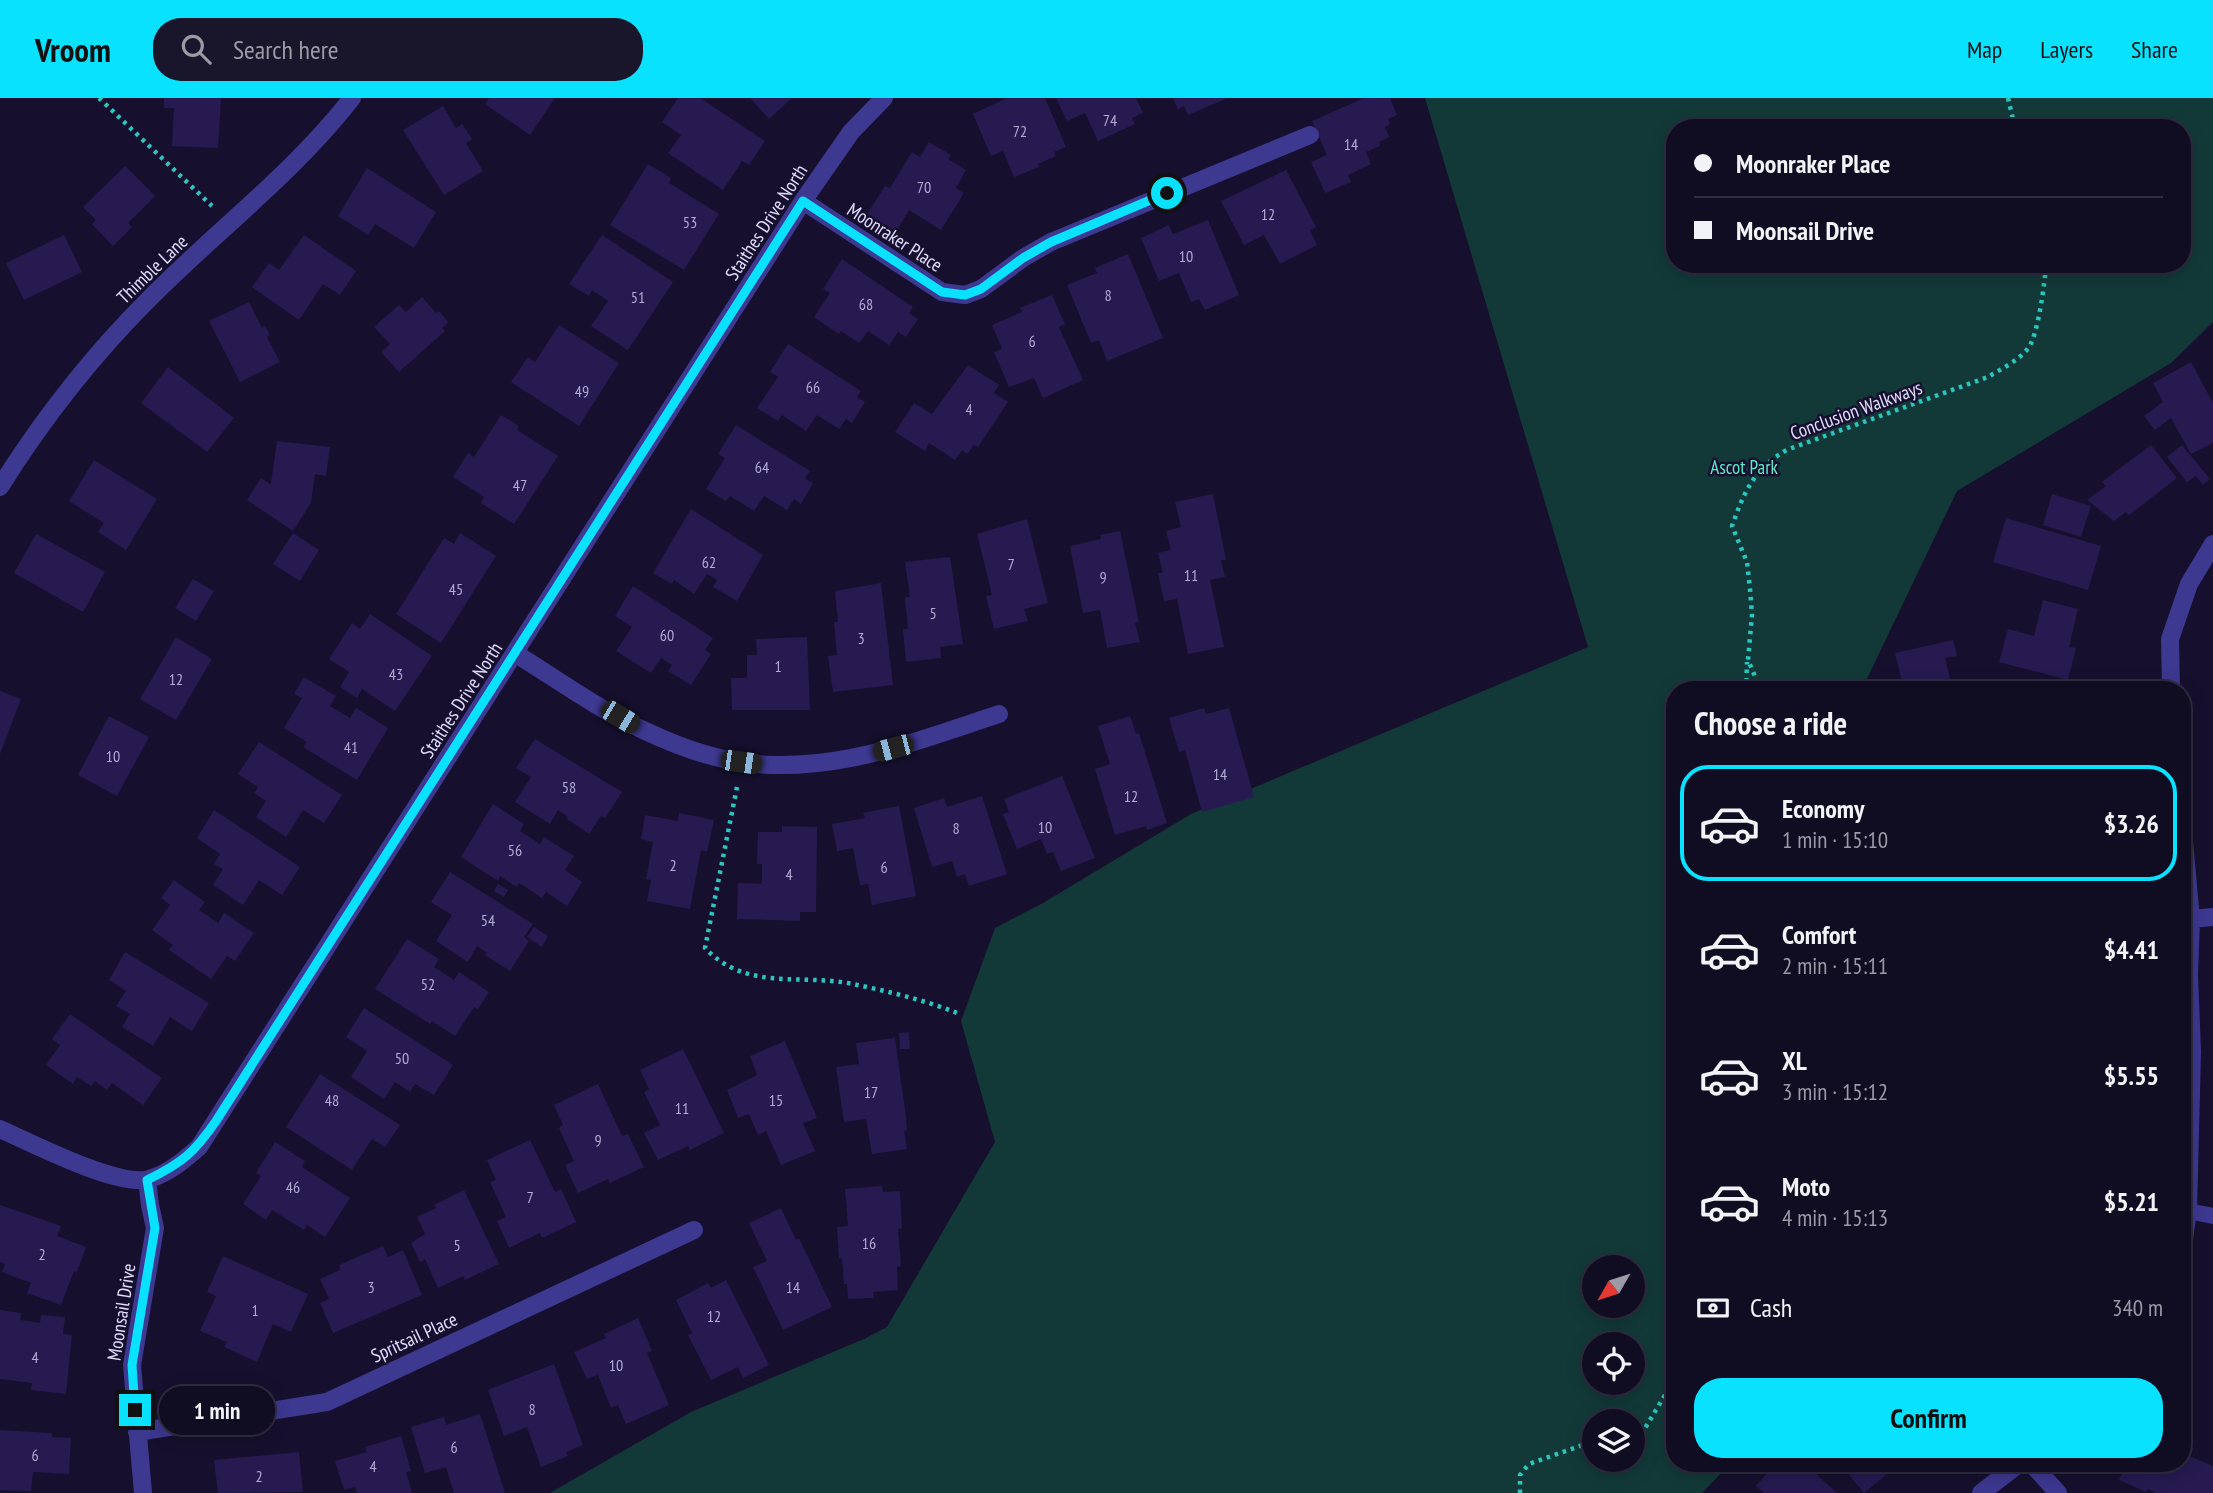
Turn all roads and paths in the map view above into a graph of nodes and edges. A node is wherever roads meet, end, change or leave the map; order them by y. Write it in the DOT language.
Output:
graph roads {
  1 [pos="99,98"];
  2 [pos="352,98"];
  3 [pos="884,98"];
  4 [pos="2008,98"];
  5 [pos="2013,119"];
  6 [pos="1310,135"];
  7 [pos="803,201"];
  8 [pos="230,223"];
  9 [pos="2045,273"];
  10 [pos="0,487"];
  11 [pos="2213,544"];
  12 [pos="516,654"];
  13 [pos="1748,660"];
  14 [pos="1747,681"];
  15 [pos="1756,681"];
  16 [pos="2171,681"];
  17 [pos="999,714"];
  18 [pos="741,762"];
  19 [pos="2213,917"];
  20 [pos="2191,919"];
  21 [pos="957,1013"];
  22 [pos="2191,1026"];
  23 [pos="2191,1092"];
  24 [pos="0,1129"];
  25 [pos="147,1180"];
  26 [pos="2191,1211"];
  27 [pos="2213,1216"];
  28 [pos="694,1230"];
  29 [pos="1666,1394"];
  30 [pos="1645,1429"];
  31 [pos="137,1432"];
  32 [pos="1582,1445"];
  33 [pos="2008,1472"];
  34 [pos="2039,1472"];
  35 [pos="143,1493"];
  36 [pos="1520,1493"];
  37 [pos="1981,1493"];
  38 [pos="2058,1493"];
  1 -- 8 [label="path"];
  2 -- 8 [label="street, Thimble Lane"];
  3 -- 7 [label="street, Staithes Drive North"];
  4 -- 5 [label="path"];
  6 -- 7 [label="street, Moonraker Place"];
  7 -- 12 [label="street, Staithes Drive North"];
  8 -- 10 [label="street, Thimble Lane"];
  9 -- 13 [label="path, Conclusion Walkways"];
  11 -- 16 [label="street"];
  12 -- 18 [label="street"];
  12 -- 25 [label="street, Staithes Drive North"];
  13 -- 14 [label="path, Conclusion Walkways"];
  13 -- 15 [label="path"];
  17 -- 18 [label="street"];
  18 -- 21 [label="path"];
  19 -- 20 [label="street"];
  22 -- 23 [label="street"];
  24 -- 25 [label="street"];
  25 -- 31 [label="street, Moonsail Drive"];
  26 -- 27 [label="lane"];
  28 -- 31 [label="street, Spritsail Place"];
  29 -- 30 [label="path"];
  31 -- 35 [label="street, Moonsail Drive"];
  32 -- 36 [label="path"];
  33 -- 37 [label="street"];
  34 -- 38 [label="street"];
}
